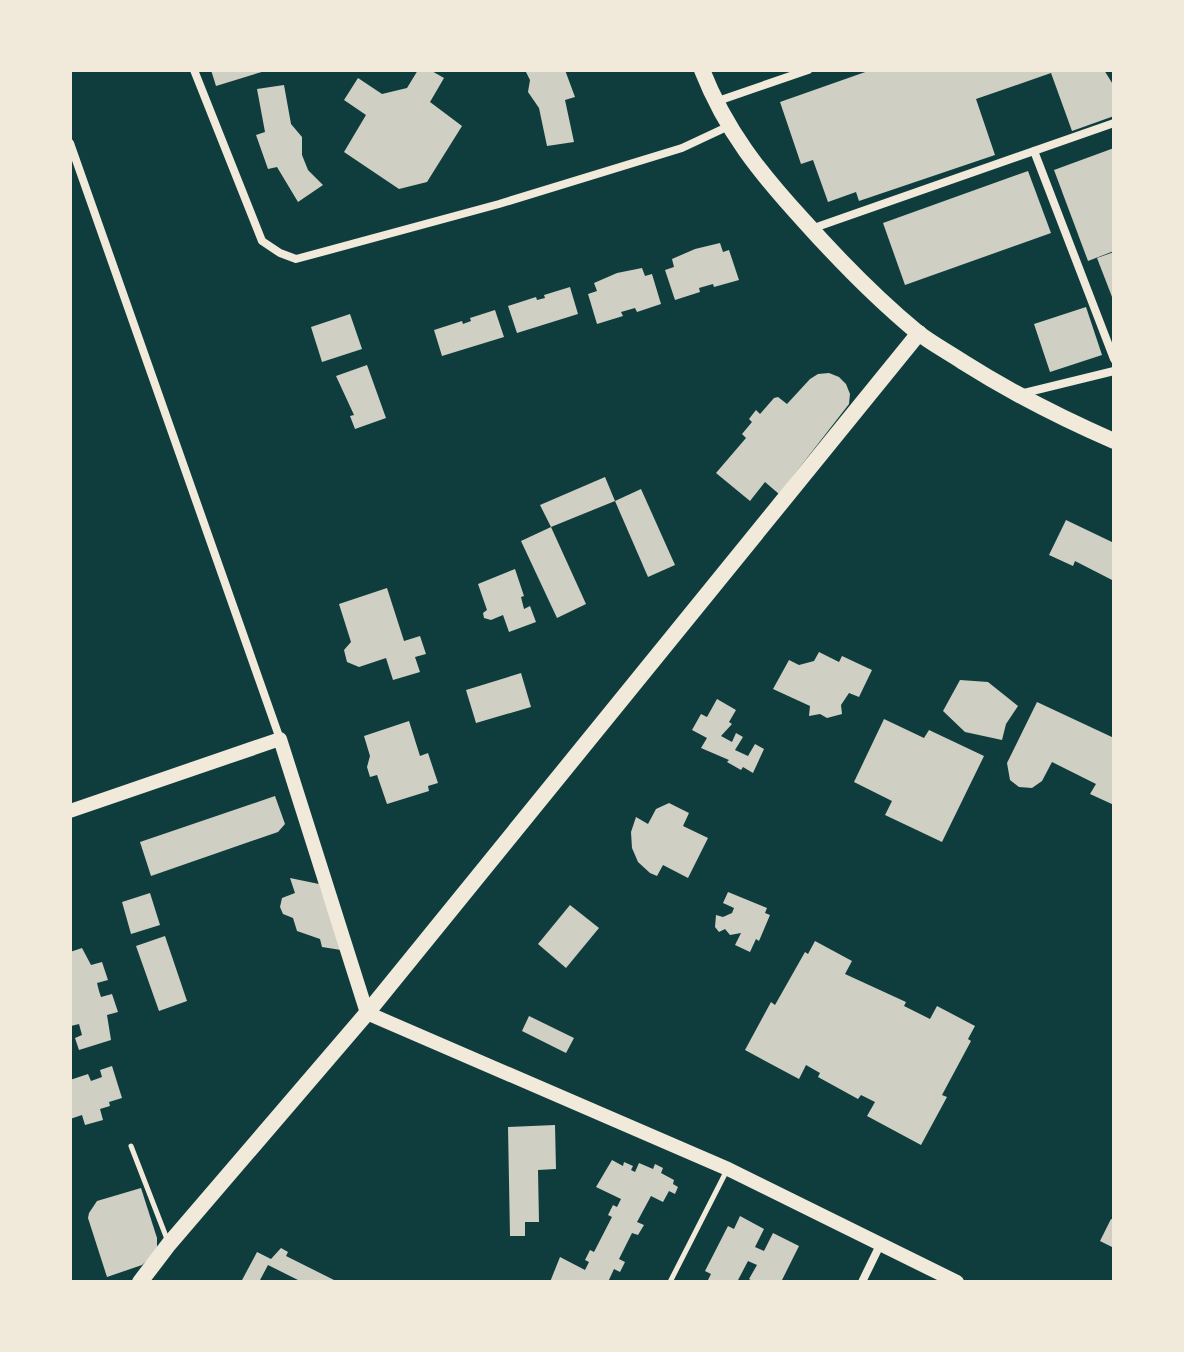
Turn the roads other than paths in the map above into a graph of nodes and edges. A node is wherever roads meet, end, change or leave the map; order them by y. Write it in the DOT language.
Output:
graph roads {
  1 [pos="194,70"];
  2 [pos="702,70"];
  3 [pos="808,70"];
  4 [pos="715,102"];
  5 [pos="1114,123"];
  6 [pos="729,126"];
  7 [pos="70,143"];
  8 [pos="1034,151"];
  9 [pos="811,229"];
  10 [pos="919,333"];
  11 [pos="1114,359"];
  12 [pos="1114,371"];
  13 [pos="1016,395"];
  14 [pos="1114,441"];
  15 [pos="280,739"];
  16 [pos="70,811"];
  17 [pos="367,1013"];
  18 [pos="131,1146"];
  19 [pos="728,1169"];
  20 [pos="169,1244"];
  21 [pos="880,1245"];
  22 [pos="140,1282"];
  23 [pos="670,1282"];
  24 [pos="862,1282"];
  25 [pos="957,1282"];
  1 -- 6 [label="street"];
  2 -- 4 [label="main road"];
  3 -- 4 [label="street"];
  4 -- 6 [label="main road"];
  5 -- 8 [label="street"];
  6 -- 9 [label="main road"];
  7 -- 15 [label="street"];
  8 -- 9 [label="street"];
  8 -- 11 [label="street"];
  9 -- 10 [label="main road"];
  10 -- 13 [label="main road"];
  10 -- 17 [label="main road"];
  12 -- 13 [label="street"];
  13 -- 14 [label="main road"];
  15 -- 16 [label="street"];
  15 -- 17 [label="street"];
  17 -- 19 [label="street"];
  17 -- 20 [label="main road"];
  18 -- 20 [label="lane"];
  19 -- 21 [label="street"];
  19 -- 23 [label="lane"];
  20 -- 22 [label="main road"];
  21 -- 24 [label="street"];
  21 -- 25 [label="street"];
}
